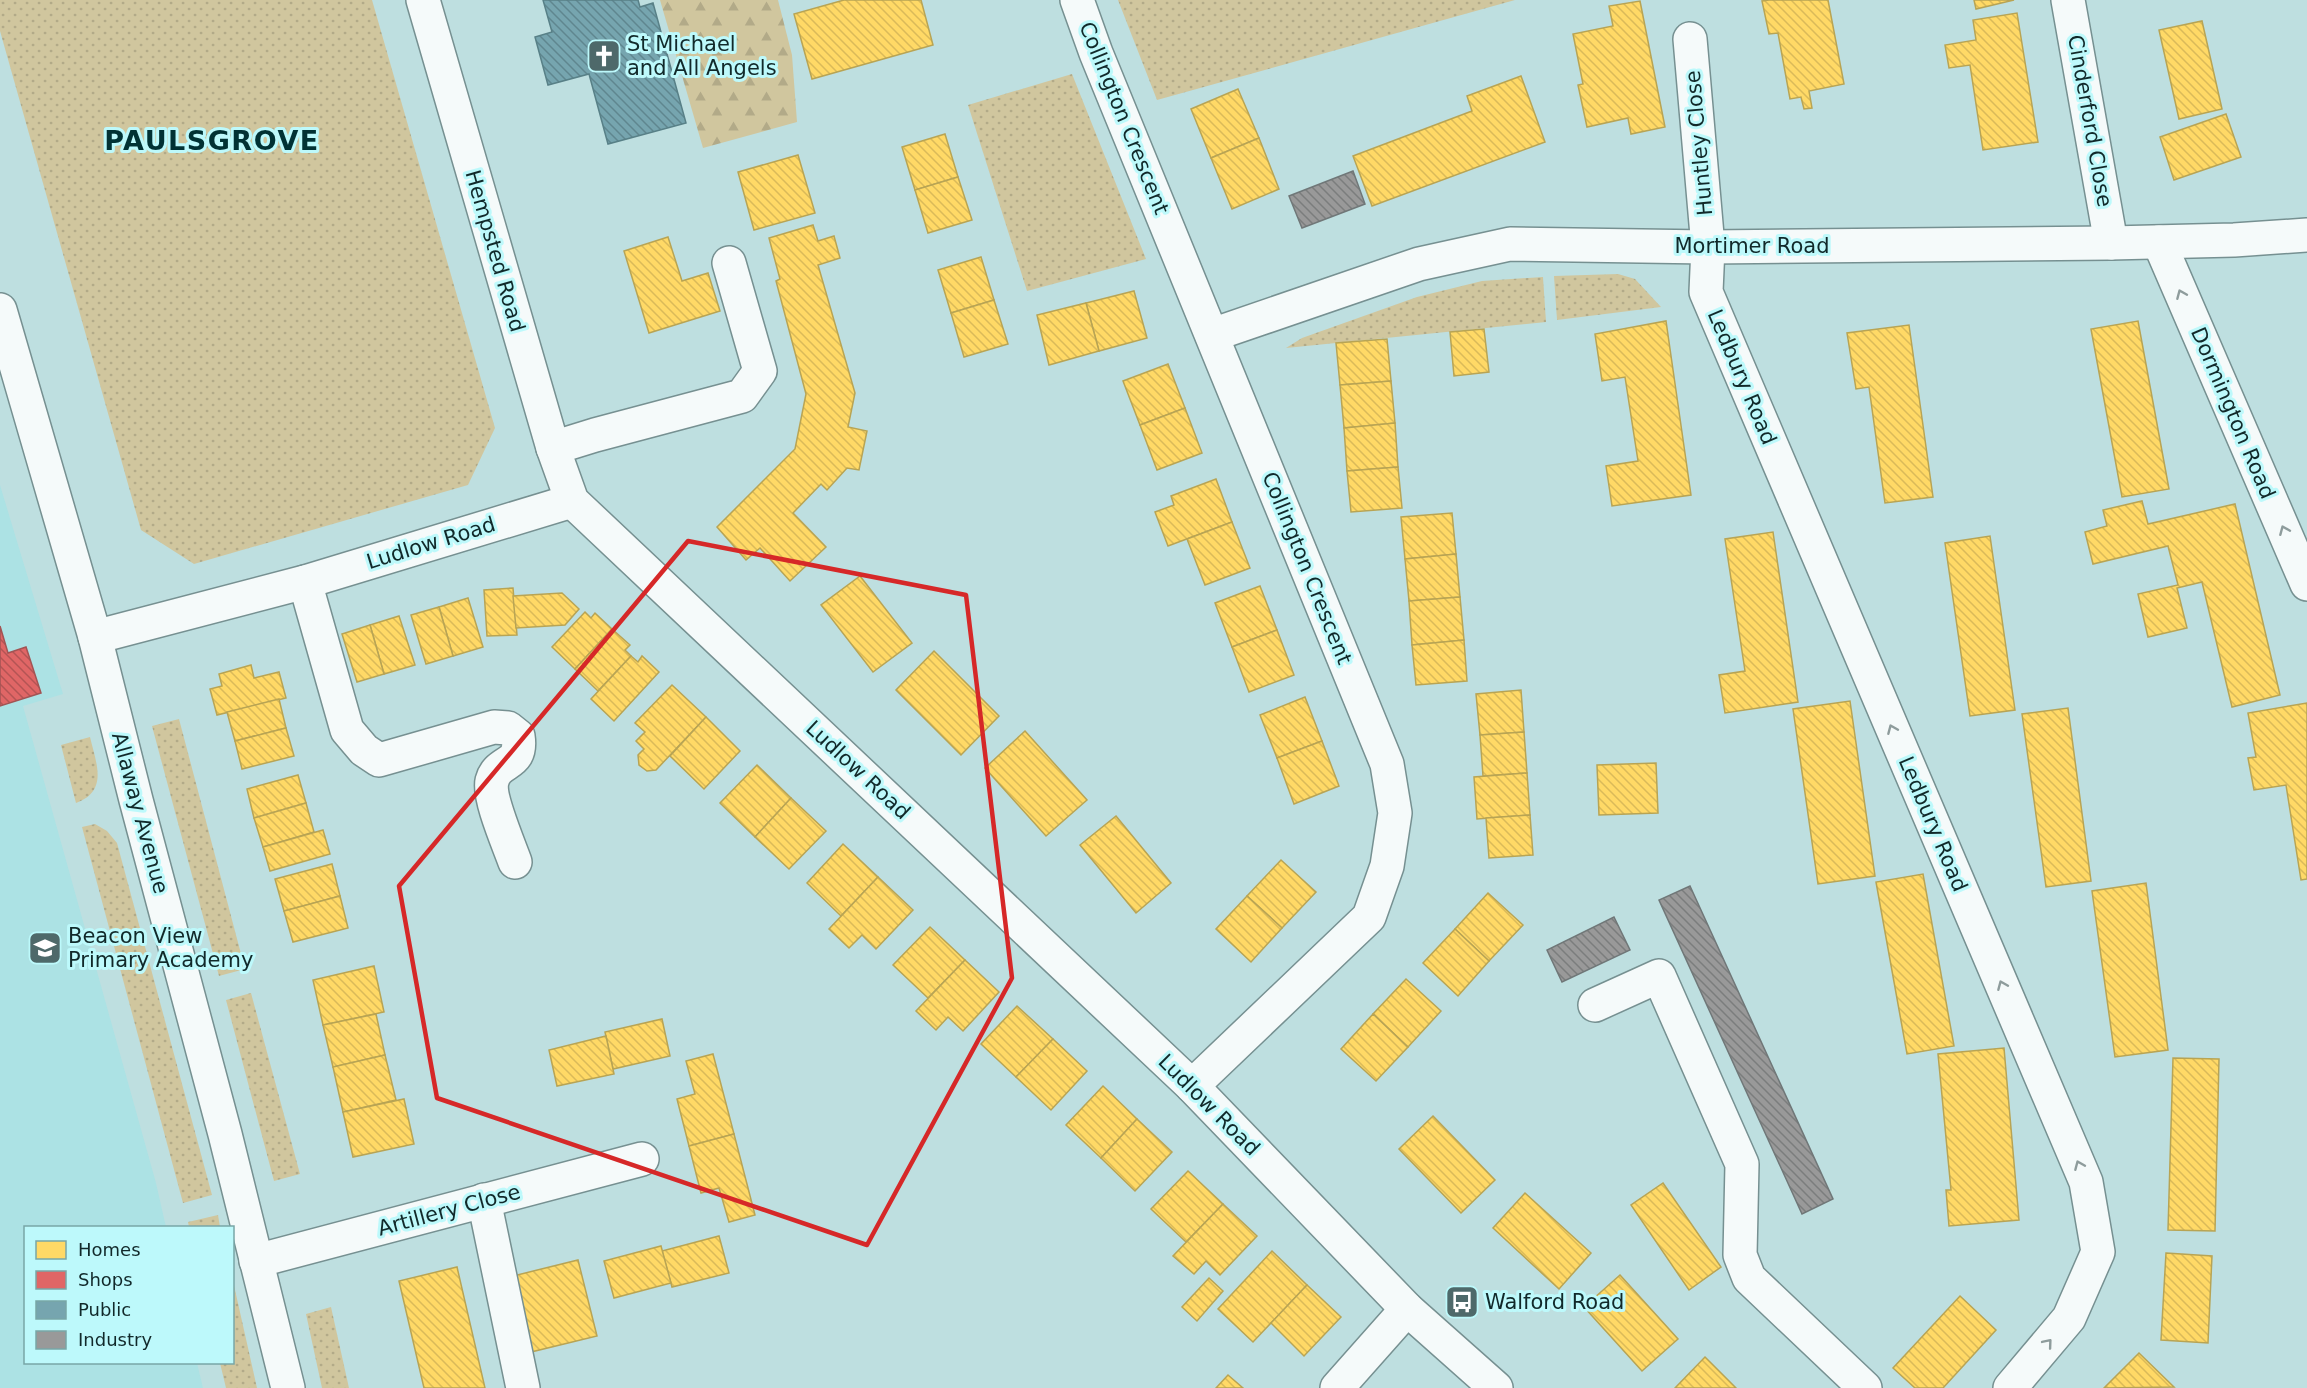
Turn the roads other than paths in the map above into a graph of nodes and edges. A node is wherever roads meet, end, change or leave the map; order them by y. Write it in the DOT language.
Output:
graph roads {
  1 [pos="423,0"];
  2 [pos="1077,0"];
  3 [pos="2068,0"];
  4 [pos="1690,39"];
  5 [pos="2307,235"];
  6 [pos="2159,242"];
  7 [pos="2111,243"];
  8 [pos="1708,247"];
  9 [pos="729,263"];
  10 [pos="0,310"];
  11 [pos="1212,335"];
  12 [pos="553,448"];
  13 [pos="573,501"];
  14 [pos="305,582"];
  15 [pos="2307,584"];
  16 [pos="95,637"];
  17 [pos="515,862"];
  18 [pos="1595,1005"];
  19 [pos="1192,1086"];
  20 [pos="642,1159"];
  21 [pos="484,1200"];
  22 [pos="256,1261"];
  23 [pos="1407,1309"];
  24 [pos="288,1388"];
  25 [pos="523,1388"];
  26 [pos="1337,1388"];
  27 [pos="1496,1388"];
  28 [pos="1865,1388"];
  29 [pos="2010,1388"];
  1 -- 12 [label="street, Hempsted Road"];
  2 -- 11 [label="street, Collington Crescent"];
  3 -- 7 [label="street, Cinderford Close"];
  4 -- 8 [label="street, Huntley Close"];
  5 -- 6 [label="street, Mortimer Road"];
  6 -- 7 [label="street, Mortimer Road"];
  15 -- 6 [label="street, Dormington Road, one-way"];
  7 -- 8 [label="street, Mortimer Road"];
  8 -- 11 [label="street, Mortimer Road"];
  29 -- 8 [label="street, Ledbury Road, one-way"];
  9 -- 12 [label="street"];
  10 -- 16 [label="street, Allaway Avenue"];
  11 -- 19 [label="street, Collington Crescent"];
  12 -- 13 [label="street, Hempsted Road"];
  13 -- 14 [label="street, Ludlow Road"];
  13 -- 19 [label="street, Ludlow Road"];
  14 -- 16 [label="street, Ludlow Road"];
  14 -- 17 [label="street"];
  16 -- 22 [label="street, Allaway Avenue"];
  18 -- 28 [label="street"];
  19 -- 23 [label="street, Ludlow Road"];
  20 -- 21 [label="street, Artillery Close"];
  21 -- 22 [label="street, Artillery Close"];
  21 -- 25 [label="street"];
  22 -- 24 [label="street, Allaway Avenue"];
  23 -- 26 [label="street"];
  23 -- 27 [label="street, Ludlow Road"];
}
